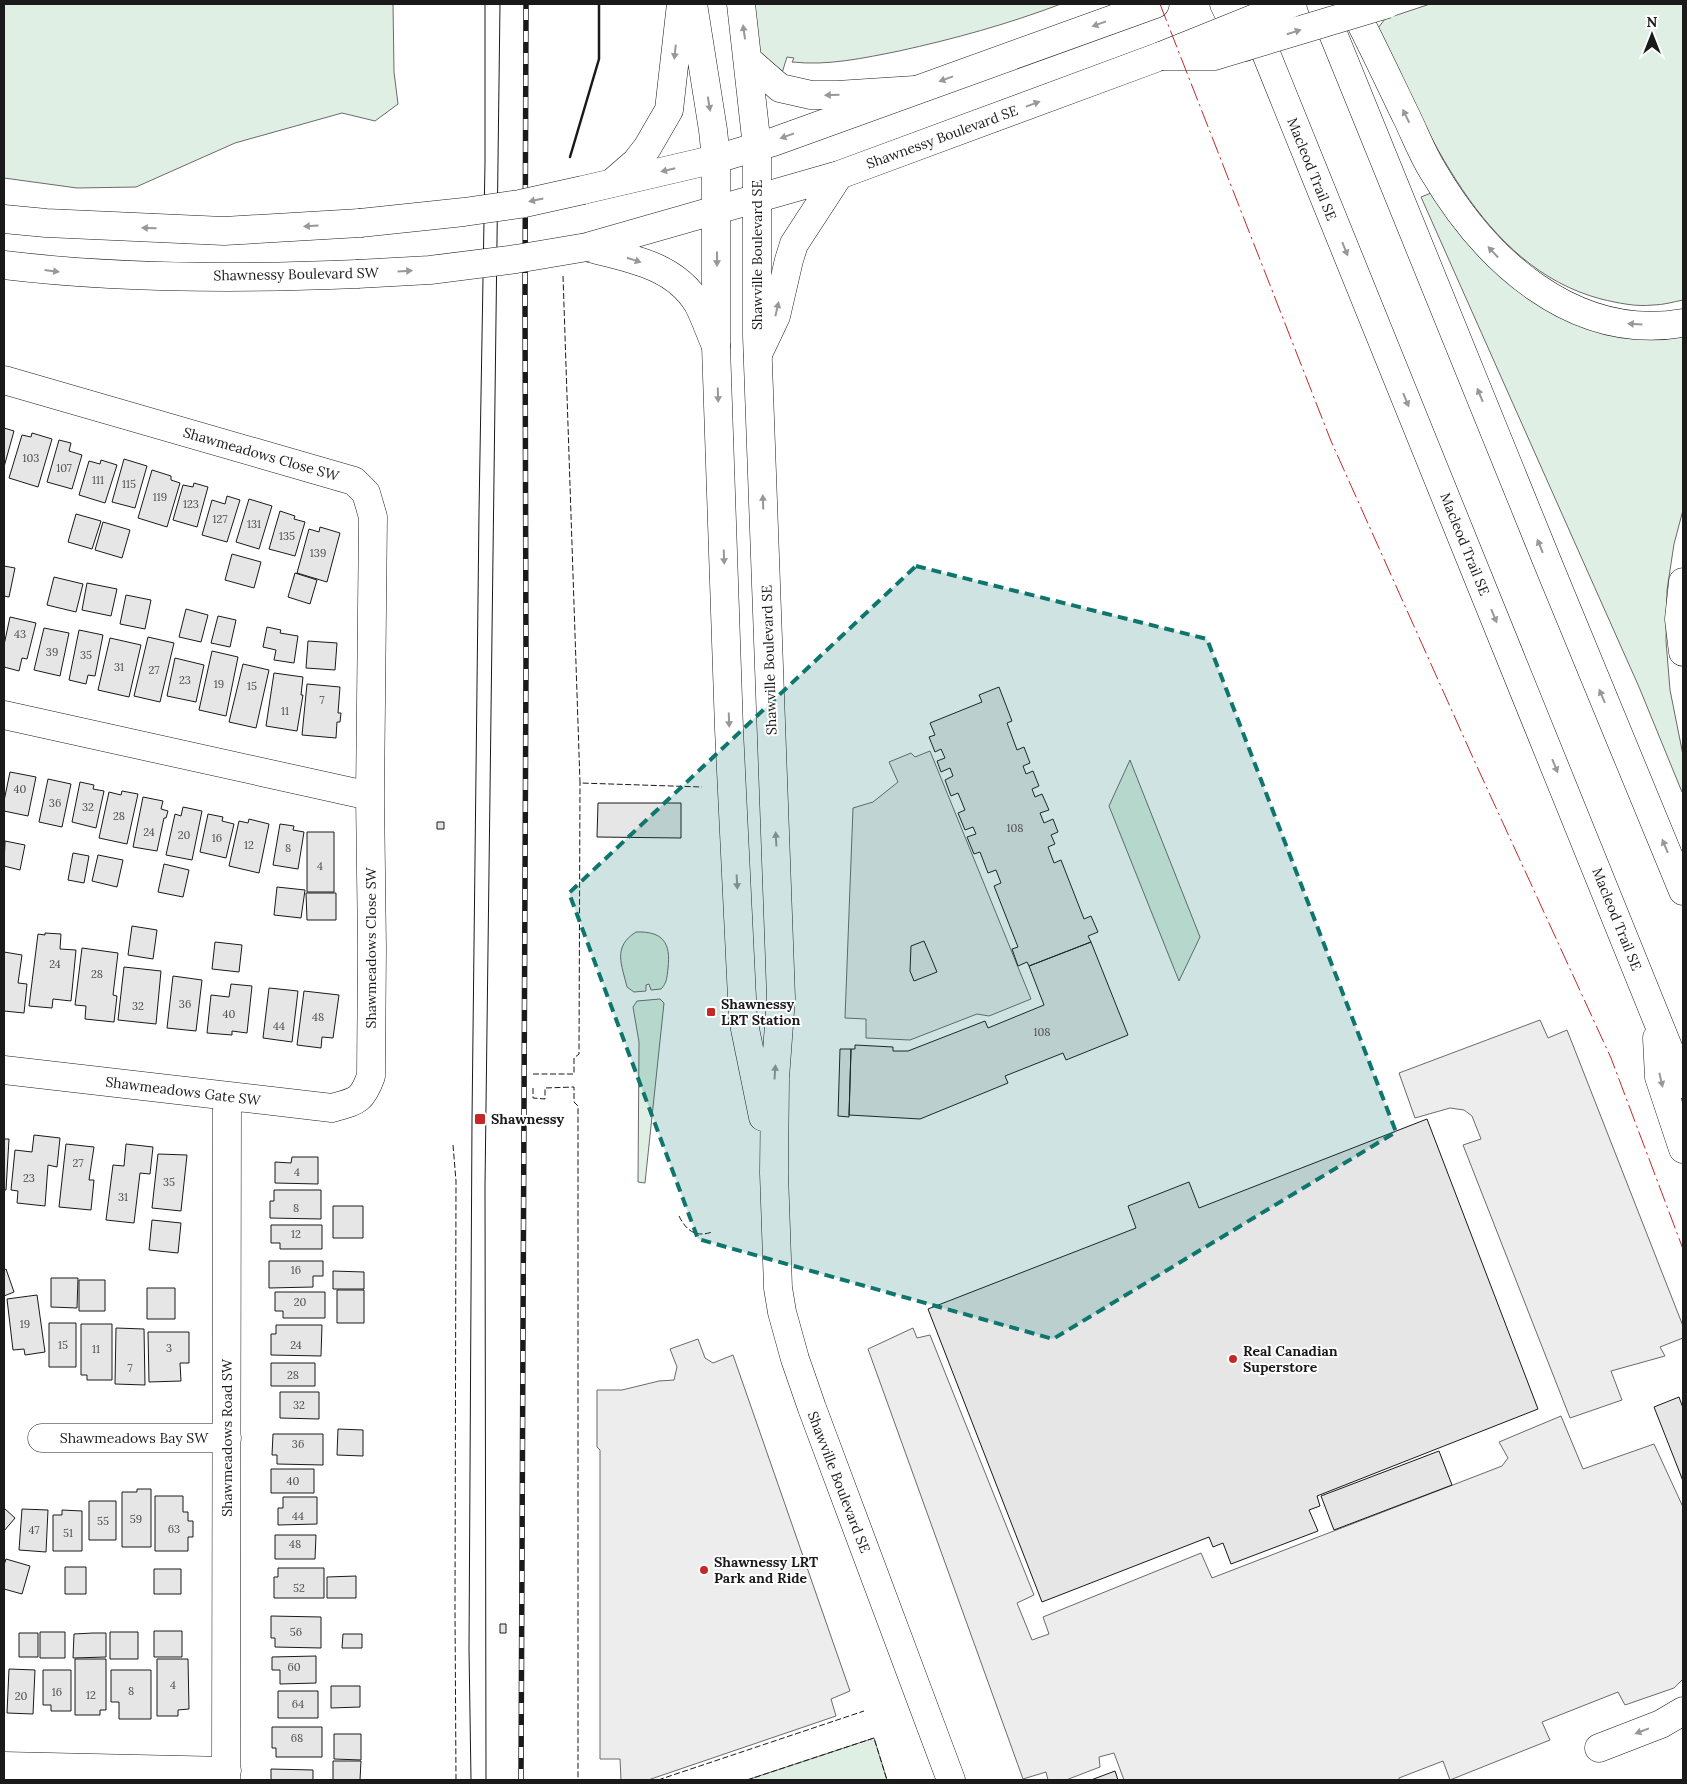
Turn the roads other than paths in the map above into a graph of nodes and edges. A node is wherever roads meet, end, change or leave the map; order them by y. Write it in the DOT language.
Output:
graph roads {
  1 [pos="681,4"];
  2 [pos="693,4"];
  3 [pos="741,4"];
  4 [pos="1224,4"];
  5 [pos="1246,4"];
  6 [pos="1290,4"];
  7 [pos="1322,4"];
  8 [pos="1351,4"];
  9 [pos="1387,4"];
  10 [pos="1150,6"];
  11 [pos="1161,56"];
  12 [pos="748,60"];
  13 [pos="1274,75"];
  14 [pos="915,90"];
  15 [pos="757,147"];
  16 [pos="716,159"];
  17 [pos="839,175"];
  18 [pos="613,182"];
  19 [pos="756,199"];
  20 [pos="717,210"];
  21 [pos="4,219"];
  22 [pos="587,247"];
  23 [pos="4,265"];
  24 [pos="1683,323"];
  25 [pos="716,346"];
  26 [pos="758,354"];
  27 [pos="4,380"];
  28 [pos="1683,582"];
  29 [pos="1683,652"];
  30 [pos="4,715"];
  31 [pos="370,796"];
  32 [pos="1683,891"];
  33 [pos="1655,1014"];
  34 [pos="4,1070"];
  35 [pos="1683,1084"];
  36 [pos="227,1096"];
  37 [pos="361,1097"];
  38 [pos="1683,1149"];
  39 [pos="774,1173"];
  40 [pos="42,1438"];
  41 [pos="227,1438"];
  42 [pos="1683,1711"];
  43 [pos="1598,1748"];
  44 [pos="4,1766"];
  45 [pos="226,1775"];
  46 [pos="951,1780"];
  1 -- 18 [label="main road, one-way"];
  2 -- 16 [label="main road, Shawville Boulevard SE, one-way"];
  12 -- 3 [label="main road, Shawville Boulevard SE, one-way"];
  4 -- 13 [label="main road"];
  5 -- 13 [label="main road, Macleod Trail SE"];
  6 -- 11 [label="main road, Shawnessy Boulevard SE, bridge"];
  32 -- 7 [label="main road, one-way"];
  24 -- 8 [label="main road, one-way"];
  11 -- 9 [label="main road, one-way, bridge"];
  10 -- 14 [label="main road, one-way"];
  17 -- 11 [label="main road, Shawnessy Boulevard SE, one-way"];
  14 -- 12 [label="main road, one-way"];
  12 -- 15 [label="main road, Shawville Boulevard SE"];
  13 -- 33 [label="main road, Macleod Trail SE, one-way"];
  14 -- 15 [label="main road, one-way"];
  15 -- 16 [label="main road"];
  15 -- 19 [label="main road, Shawville Boulevard SE"];
  16 -- 18 [label="main road, one-way"];
  16 -- 20 [label="main road, Shawville Boulevard SE"];
  17 -- 19 [label="main road, Shawnessy Boulevard SE"];
  26 -- 17 [label="main road, one-way"];
  18 -- 21 [label="main road, one-way, bridge"];
  19 -- 20 [label="main road, Shawnessy Boulevard SE"];
  19 -- 26 [label="main road, Shawville Boulevard SE"];
  20 -- 22 [label="main road, Shawnessy Boulevard SE"];
  20 -- 25 [label="main road, Shawville Boulevard SE, one-way"];
  23 -- 22 [label="main road, Shawnessy Boulevard SW, one-way, bridge"];
  22 -- 25 [label="main road, one-way"];
  25 -- 39 [label="main road, Shawville Boulevard SE, one-way"];
  39 -- 26 [label="main road, Shawville Boulevard SE, one-way"];
  27 -- 31 [label="main road, Shawmeadows Close SW"];
  28 -- 29 [label="main road"];
  30 -- 31 [label="main road"];
  31 -- 37 [label="main road, Shawmeadows Close SW"];
  33 -- 35 [label="main road, Macleod Trail SE"];
  33 -- 38 [label="main road, one-way"];
  34 -- 36 [label="main road, Shawmeadows Gate SW"];
  36 -- 37 [label="main road, Shawmeadows Gate SW"];
  36 -- 41 [label="main road, Shawmeadows Road SW"];
  39 -- 46 [label="main road, Shawville Boulevard SE"];
  40 -- 41 [label="main road, Shawmeadows Bay SW"];
  41 -- 45 [label="main road, Shawmeadows Road SW"];
  42 -- 43 [label="main road, one-way"];
  44 -- 45 [label="main road"];
}
